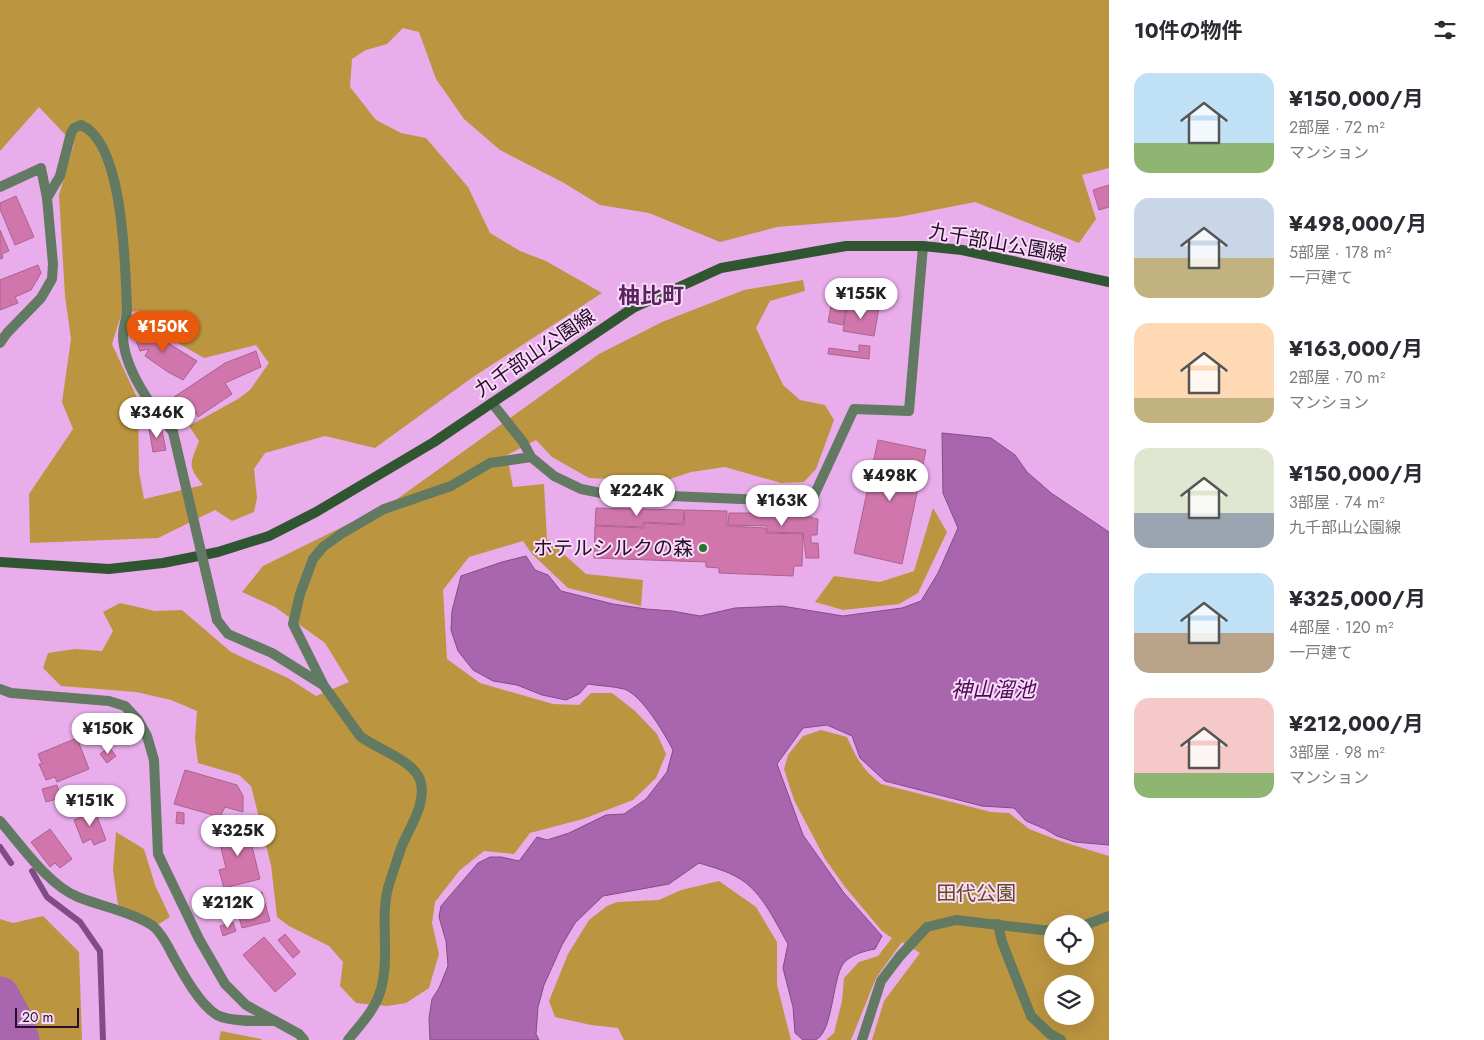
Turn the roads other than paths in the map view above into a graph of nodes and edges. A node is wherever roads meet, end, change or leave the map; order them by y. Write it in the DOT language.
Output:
graph roads {
  1 [pos="0,187"];
  2 [pos="47,198"];
  3 [pos="923,246"];
  4 [pos="1109,282"];
  5 [pos="0,343"];
  6 [pos="492,403"];
  7 [pos="531,457"];
  8 [pos="0,562"];
  9 [pos="326,687"];
  10 [pos="0,689"];
  11 [pos="0,821"];
  12 [pos="1109,916"];
  13 [pos="1094,922"];
  14 [pos="998,924"];
  15 [pos="1044,930"];
  16 [pos="274,1021"];
  17 [pos="304,1040"];
  18 [pos="348,1040"];
  19 [pos="862,1040"];
  20 [pos="1061,1040"];
  1 -- 2 [label="street"];
  2 -- 5 [label="street"];
  2 -- 9 [label="street, bridge"];
  3 -- 4 [label="main road, 九千部山公園線"];
  3 -- 6 [label="main road, 九千部山公園線"];
  3 -- 7 [label="street"];
  6 -- 7 [label="street"];
  6 -- 8 [label="main road, 九千部山公園線"];
  7 -- 9 [label="street"];
  9 -- 18 [label="street"];
  10 -- 16 [label="street"];
  11 -- 16 [label="street"];
  12 -- 13 [label="street"];
  14 -- 15 [label="street"];
  14 -- 19 [label="street"];
  14 -- 20 [label="street"];
  16 -- 17 [label="street"];
}
